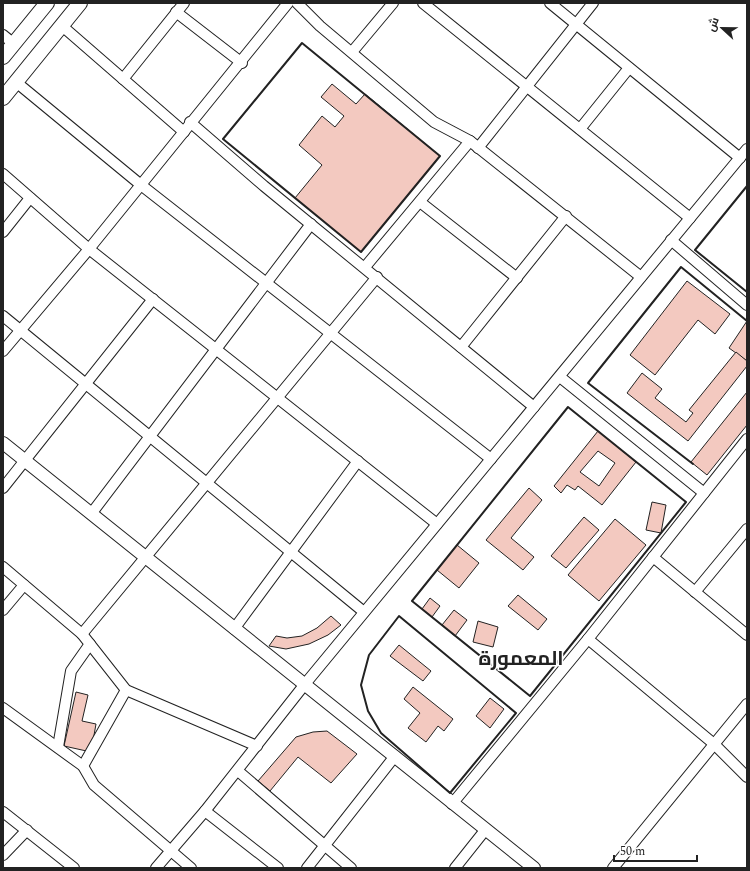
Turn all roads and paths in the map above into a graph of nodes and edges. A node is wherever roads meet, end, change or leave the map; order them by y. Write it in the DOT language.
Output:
graph roads {
  1 [pos="80,3"];
  2 [pos="184,3"];
  3 [pos="288,3"];
  4 [pos="297,3"];
  5 [pos="393,3"];
  6 [pos="423,3"];
  7 [pos="550,3"];
  8 [pos="593,3"];
  9 [pos="42,5"];
  10 [pos="176,12"];
  11 [pos="576,24"];
  12 [pos="61,25"];
  13 [pos="8,39"];
  14 [pos="352,52"];
  15 [pos="3,57"];
  16 [pos="242,63"];
  17 [pos="629,68"];
  18 [pos="123,79"];
  19 [pos="16,82"];
  20 [pos="527,86"];
  21 [pos="3,98"];
  22 [pos="190,122"];
  23 [pos="580,130"];
  24 [pos="184,132"];
  25 [pos="470,141"];
  26 [pos="478,148"];
  27 [pos="747,149"];
  28 [pos="740,158"];
  29 [pos="3,174"];
  30 [pos="141,184"];
  31 [pos="30,198"];
  32 [pos="420,202"];
  33 [pos="566,216"];
  34 [pos="690,218"];
  35 [pos="312,224"];
  36 [pos="3,232"];
  37 [pos="671,240"];
  38 [pos="89,249"];
  39 [pos="365,267"];
  40 [pos="377,277"];
  41 [pos="641,277"];
  42 [pos="517,278"];
  43 [pos="267,283"];
  44 [pos="153,300"];
  45 [pos="747,305"];
  46 [pos="3,316"];
  47 [pos="20,330"];
  48 [pos="331,333"];
  49 [pos="461,347"];
  50 [pos="216,349"];
  51 [pos="3,351"];
  52 [pos="560,376"];
  53 [pos="87,385"];
  54 [pos="277,397"];
  55 [pos="534,407"];
  56 [pos="150,436"];
  57 [pos="747,439"];
  58 [pos="3,443"];
  59 [pos="491,459"];
  60 [pos="358,461"];
  61 [pos="25,462"];
  62 [pos="206,483"];
  63 [pos="3,488"];
  64 [pos="704,492"];
  65 [pos="91,514"];
  66 [pos="437,524"];
  67 [pos="747,529"];
  68 [pos="292,552"];
  69 [pos="145,556"];
  70 [pos="653,557"];
  71 [pos="3,567"];
  72 [pos="24,585"];
  73 [pos="695,592"];
  74 [pos="3,610"];
  75 [pos="364,612"];
  76 [pos="234,629"];
  77 [pos="82,634"];
  78 [pos="747,635"];
  79 [pos="588,639"];
  80 [pos="90,644"];
  81 [pos="305,684"];
  82 [pos="126,690"];
  83 [pos="747,704"];
  84 [pos="3,708"];
  85 [pos="714,744"];
  86 [pos="257,746"];
  87 [pos="58,748"];
  88 [pos="395,756"];
  89 [pos="84,766"];
  90 [pos="238,771"];
  91 [pos="747,777"];
  92 [pos="452,804"];
  93 [pos="205,811"];
  94 [pos="3,812"];
  95 [pos="486,829"];
  96 [pos="27,830"];
  97 [pos="325,845"];
  98 [pos="170,851"];
  99 [pos="3,855"];
  100 [pos="74,868"];
  101 [pos="156,868"];
  102 [pos="191,868"];
  103 [pos="278,868"];
  104 [pos="307,868"];
  105 [pos="351,868"];
  106 [pos="455,868"];
  107 [pos="534,868"];
  108 [pos="613,868"];
  1 -- 12 [label="main road"];
  2 -- 10 [label="street"];
  3 -- 16 [label="street"];
  4 -- 14 [label="street"];
  5 -- 14 [label="street"];
  6 -- 20 [label="street"];
  7 -- 11 [label="street"];
  8 -- 11 [label="street"];
  9 -- 13 [label="main road"];
  10 -- 16 [label="street"];
  10 -- 18 [label="street"];
  11 -- 17 [label="street"];
  11 -- 20 [label="street"];
  12 -- 18 [label="street"];
  12 -- 19 [label="main road"];
  13 -- 15 [label="main road"];
  14 -- 25 [label="street"];
  16 -- 22 [label="street"];
  17 -- 23 [label="street"];
  17 -- 28 [label="street"];
  18 -- 24 [label="street"];
  19 -- 21 [label="main road"];
  19 -- 30 [label="street"];
  20 -- 23 [label="street"];
  20 -- 26 [label="street"];
  22 -- 24 [label="street"];
  22 -- 35 [label="street"];
  23 -- 34 [label="street"];
  24 -- 30 [label="street"];
  25 -- 26 [label="street"];
  25 -- 32 [label="street"];
  26 -- 33 [label="street"];
  27 -- 28 [label="street"];
  28 -- 34 [label="street"];
  29 -- 31 [label="street"];
  30 -- 38 [label="street"];
  30 -- 43 [label="street"];
  31 -- 36 [label="street"];
  31 -- 38 [label="street"];
  32 -- 39 [label="street"];
  32 -- 42 [label="street"];
  33 -- 41 [label="street"];
  33 -- 42 [label="street"];
  34 -- 37 [label="street"];
  35 -- 39 [label="street"];
  35 -- 43 [label="street"];
  37 -- 41 [label="street"];
  37 -- 45 [label="street"];
  38 -- 44 [label="street"];
  38 -- 47 [label="street"];
  39 -- 40 [label="street"];
  40 -- 48 [label="street"];
  40 -- 49 [label="street"];
  41 -- 52 [label="street"];
  42 -- 49 [label="street"];
  43 -- 48 [label="street"];
  43 -- 50 [label="street"];
  44 -- 50 [label="street"];
  44 -- 53 [label="street"];
  46 -- 47 [label="street"];
  47 -- 51 [label="street"];
  47 -- 53 [label="street"];
  48 -- 54 [label="street"];
  48 -- 59 [label="street"];
  49 -- 55 [label="street"];
  50 -- 54 [label="street"];
  50 -- 56 [label="street"];
  52 -- 55 [label="street"];
  52 -- 64 [label="street"];
  53 -- 56 [label="street"];
  53 -- 61 [label="street"];
  54 -- 60 [label="street"];
  54 -- 62 [label="street"];
  55 -- 59 [label="street"];
  56 -- 62 [label="street"];
  56 -- 65 [label="street"];
  57 -- 64 [label="street"];
  58 -- 61 [label="street"];
  59 -- 66 [label="street"];
  60 -- 66 [label="street"];
  60 -- 68 [label="street"];
  61 -- 63 [label="street"];
  61 -- 65 [label="street"];
  62 -- 68 [label="street"];
  62 -- 69 [label="street"];
  64 -- 70 [label="street"];
  65 -- 69 [label="street"];
  66 -- 75 [label="street"];
  67 -- 73 [label="street"];
  68 -- 75 [label="street"];
  68 -- 76 [label="street"];
  69 -- 76 [label="street"];
  69 -- 77 [label="street"];
  70 -- 73 [label="street"];
  70 -- 79 [label="street"];
  71 -- 72 [label="street"];
  72 -- 74 [label="street"];
  72 -- 77 [label="street"];
  73 -- 78 [label="street"];
  75 -- 81 [label="street"];
  76 -- 81 [label="street"];
  77 -- 80 [label="street"];
  79 -- 85 [label="street"];
  79 -- 92 [label="street"];
  80 -- 82 [label="street"];
  80 -- 87 [label="street"];
  81 -- 86 [label="street"];
  81 -- 88 [label="street"];
  82 -- 86 [label="street"];
  82 -- 89 [label="street"];
  83 -- 85 [label="street"];
  84 -- 87 [label="street"];
  85 -- 91 [label="street"];
  85 -- 108 [label="street"];
  86 -- 90 [label="street"];
  87 -- 89 [label="street"];
  88 -- 92 [label="street"];
  88 -- 97 [label="street"];
  89 -- 98 [label="street"];
  90 -- 93 [label="street"];
  90 -- 97 [label="street"];
  92 -- 95 [label="street"];
  93 -- 98 [label="street"];
  93 -- 103 [label="street"];
  94 -- 96 [label="street"];
  95 -- 106 [label="street"];
  95 -- 107 [label="street"];
  96 -- 99 [label="street"];
  96 -- 100 [label="street"];
  97 -- 104 [label="street"];
  97 -- 105 [label="street"];
  98 -- 101 [label="street"];
  98 -- 102 [label="street"];
}
